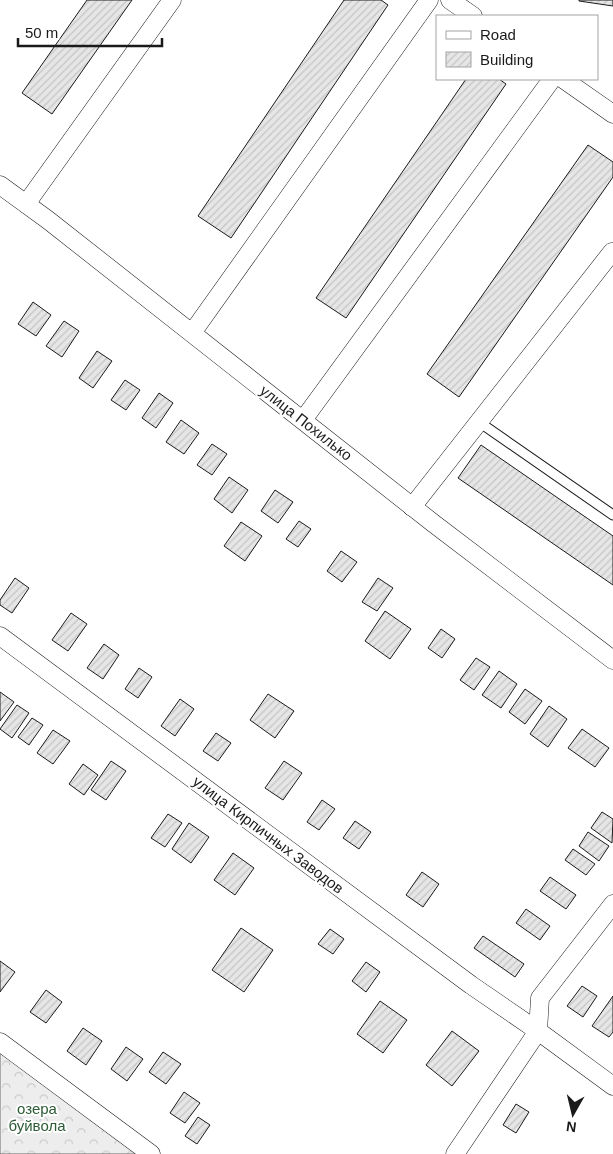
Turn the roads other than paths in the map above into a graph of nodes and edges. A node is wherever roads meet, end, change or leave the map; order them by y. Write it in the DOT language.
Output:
graph roads {
  1 [pos="172,0"];
  2 [pos="429,0"];
  3 [pos="450,0"];
  4 [pos="472,15"];
  5 [pos="551,80"];
  6 [pos="564,80"];
  7 [pos="613,114"];
  8 [pos="0,185"];
  9 [pos="26,204"];
  10 [pos="613,251"];
  11 [pos="192,333"];
  12 [pos="303,420"];
  13 [pos="478,422"];
  14 [pos="412,507"];
  15 [pos="613,515"];
  16 [pos="0,636"];
  17 [pos="613,660"];
  18 [pos="613,904"];
  19 [pos="538,1031"];
  20 [pos="0,1042"];
  21 [pos="613,1086"];
  22 [pos="151,1154"];
  23 [pos="455,1154"];
  1 -- 9 [label="street"];
  2 -- 11 [label="street"];
  3 -- 4 [label="street"];
  5 -- 12 [label="street"];
  6 -- 7 [label="street"];
  8 -- 9 [label="street, улица Похилько"];
  9 -- 11 [label="street, улица Похилько"];
  10 -- 13 [label="street"];
  11 -- 12 [label="street, улица Похилько"];
  12 -- 14 [label="street, улица Похилько"];
  13 -- 14 [label="street"];
  13 -- 15 [label="lane"];
  14 -- 17 [label="street, улица Похилько"];
  16 -- 19 [label="street, улица Кирпичных Заводов"];
  18 -- 19 [label="street"];
  19 -- 21 [label="street, улица Кирпичных Заводов"];
  19 -- 23 [label="street"];
  20 -- 22 [label="street"];
}
